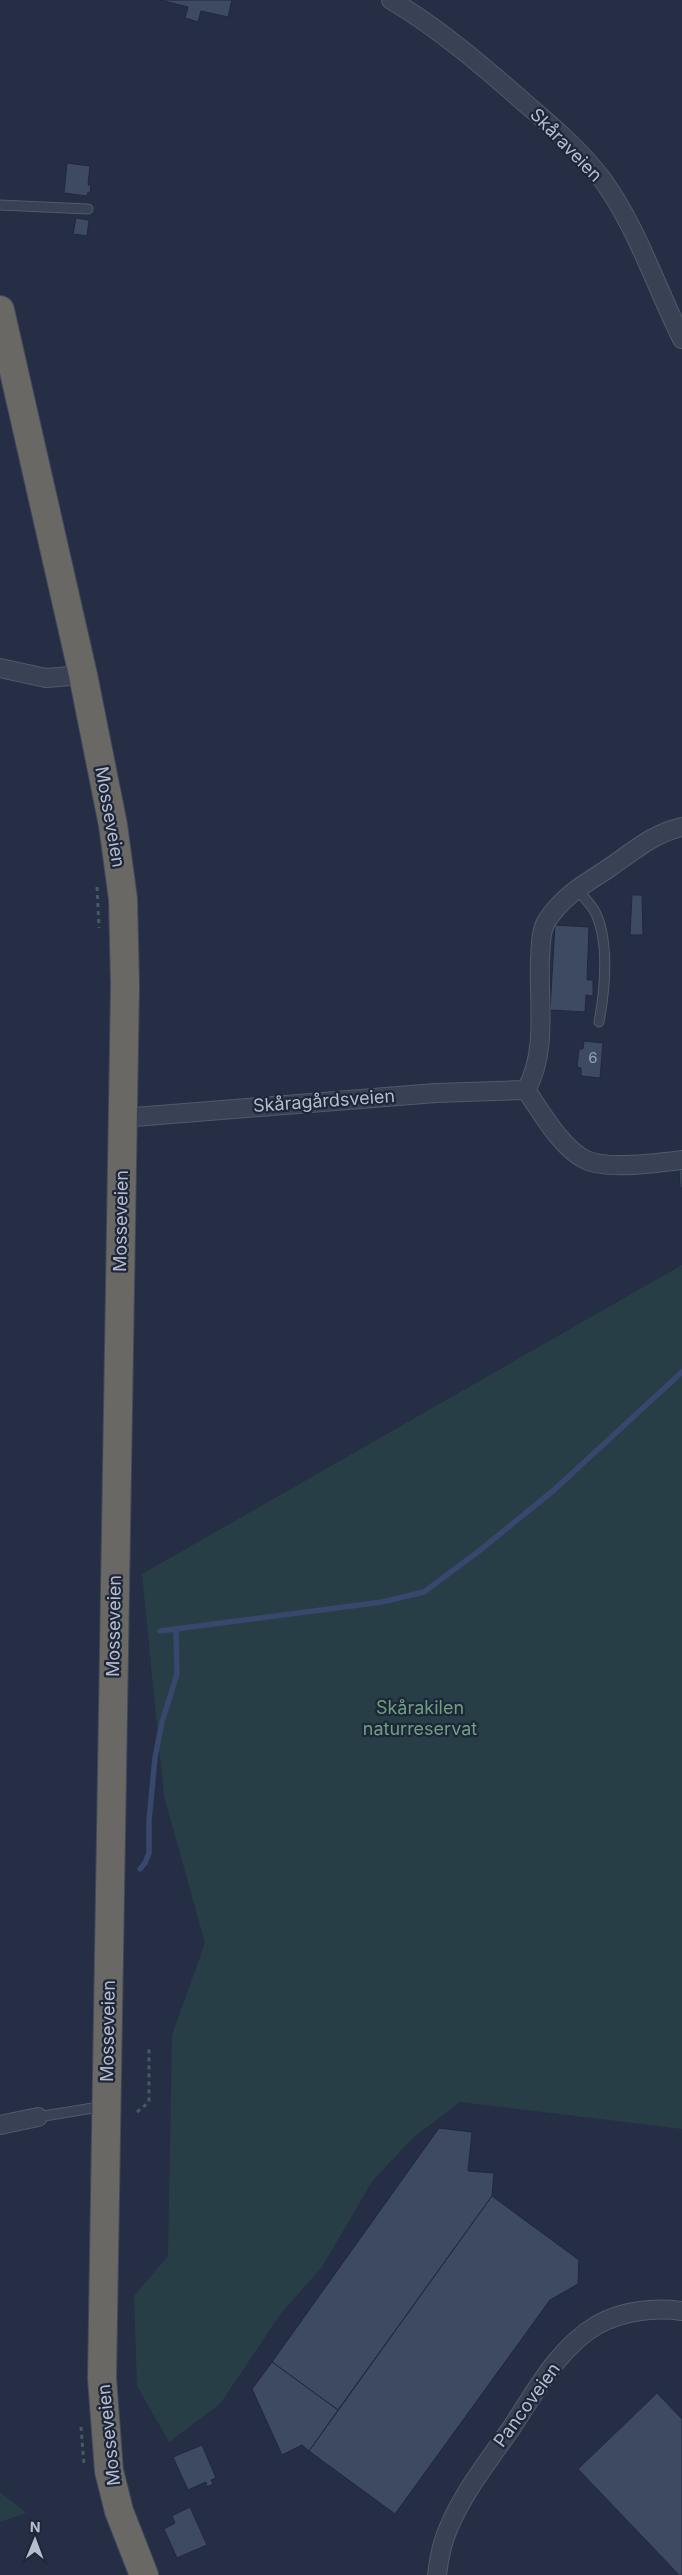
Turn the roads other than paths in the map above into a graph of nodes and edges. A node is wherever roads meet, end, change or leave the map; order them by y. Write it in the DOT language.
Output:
graph roads {
  1 [pos="391,0"];
  2 [pos="0,205"];
  3 [pos="88,209"];
  4 [pos="0,310"];
  5 [pos="682,339"];
  6 [pos="0,668"];
  7 [pos="83,674"];
  8 [pos="682,828"];
  9 [pos="576,888"];
  10 [pos="599,1022"];
  11 [pos="526,1090"];
  12 [pos="122,1118"];
  13 [pos="682,1160"];
  14 [pos="107,2106"];
  15 [pos="38,2118"];
  16 [pos="0,2125"];
  17 [pos="682,2311"];
  18 [pos="144,2575"];
  19 [pos="437,2575"];
  1 -- 5 [label="street, Skåraveien"];
  2 -- 3 [label="lane"];
  4 -- 7 [label="highway, Mosseveien"];
  6 -- 7 [label="street"];
  7 -- 12 [label="highway, Mosseveien"];
  8 -- 9 [label="street"];
  9 -- 10 [label="lane"];
  9 -- 11 [label="street"];
  11 -- 12 [label="street, Skåragårdsveien"];
  11 -- 13 [label="street"];
  12 -- 14 [label="highway, Mosseveien"];
  14 -- 15 [label="lane"];
  14 -- 18 [label="highway, Mosseveien"];
  15 -- 16 [label="street"];
  17 -- 19 [label="street, Pancoveien"];
}
